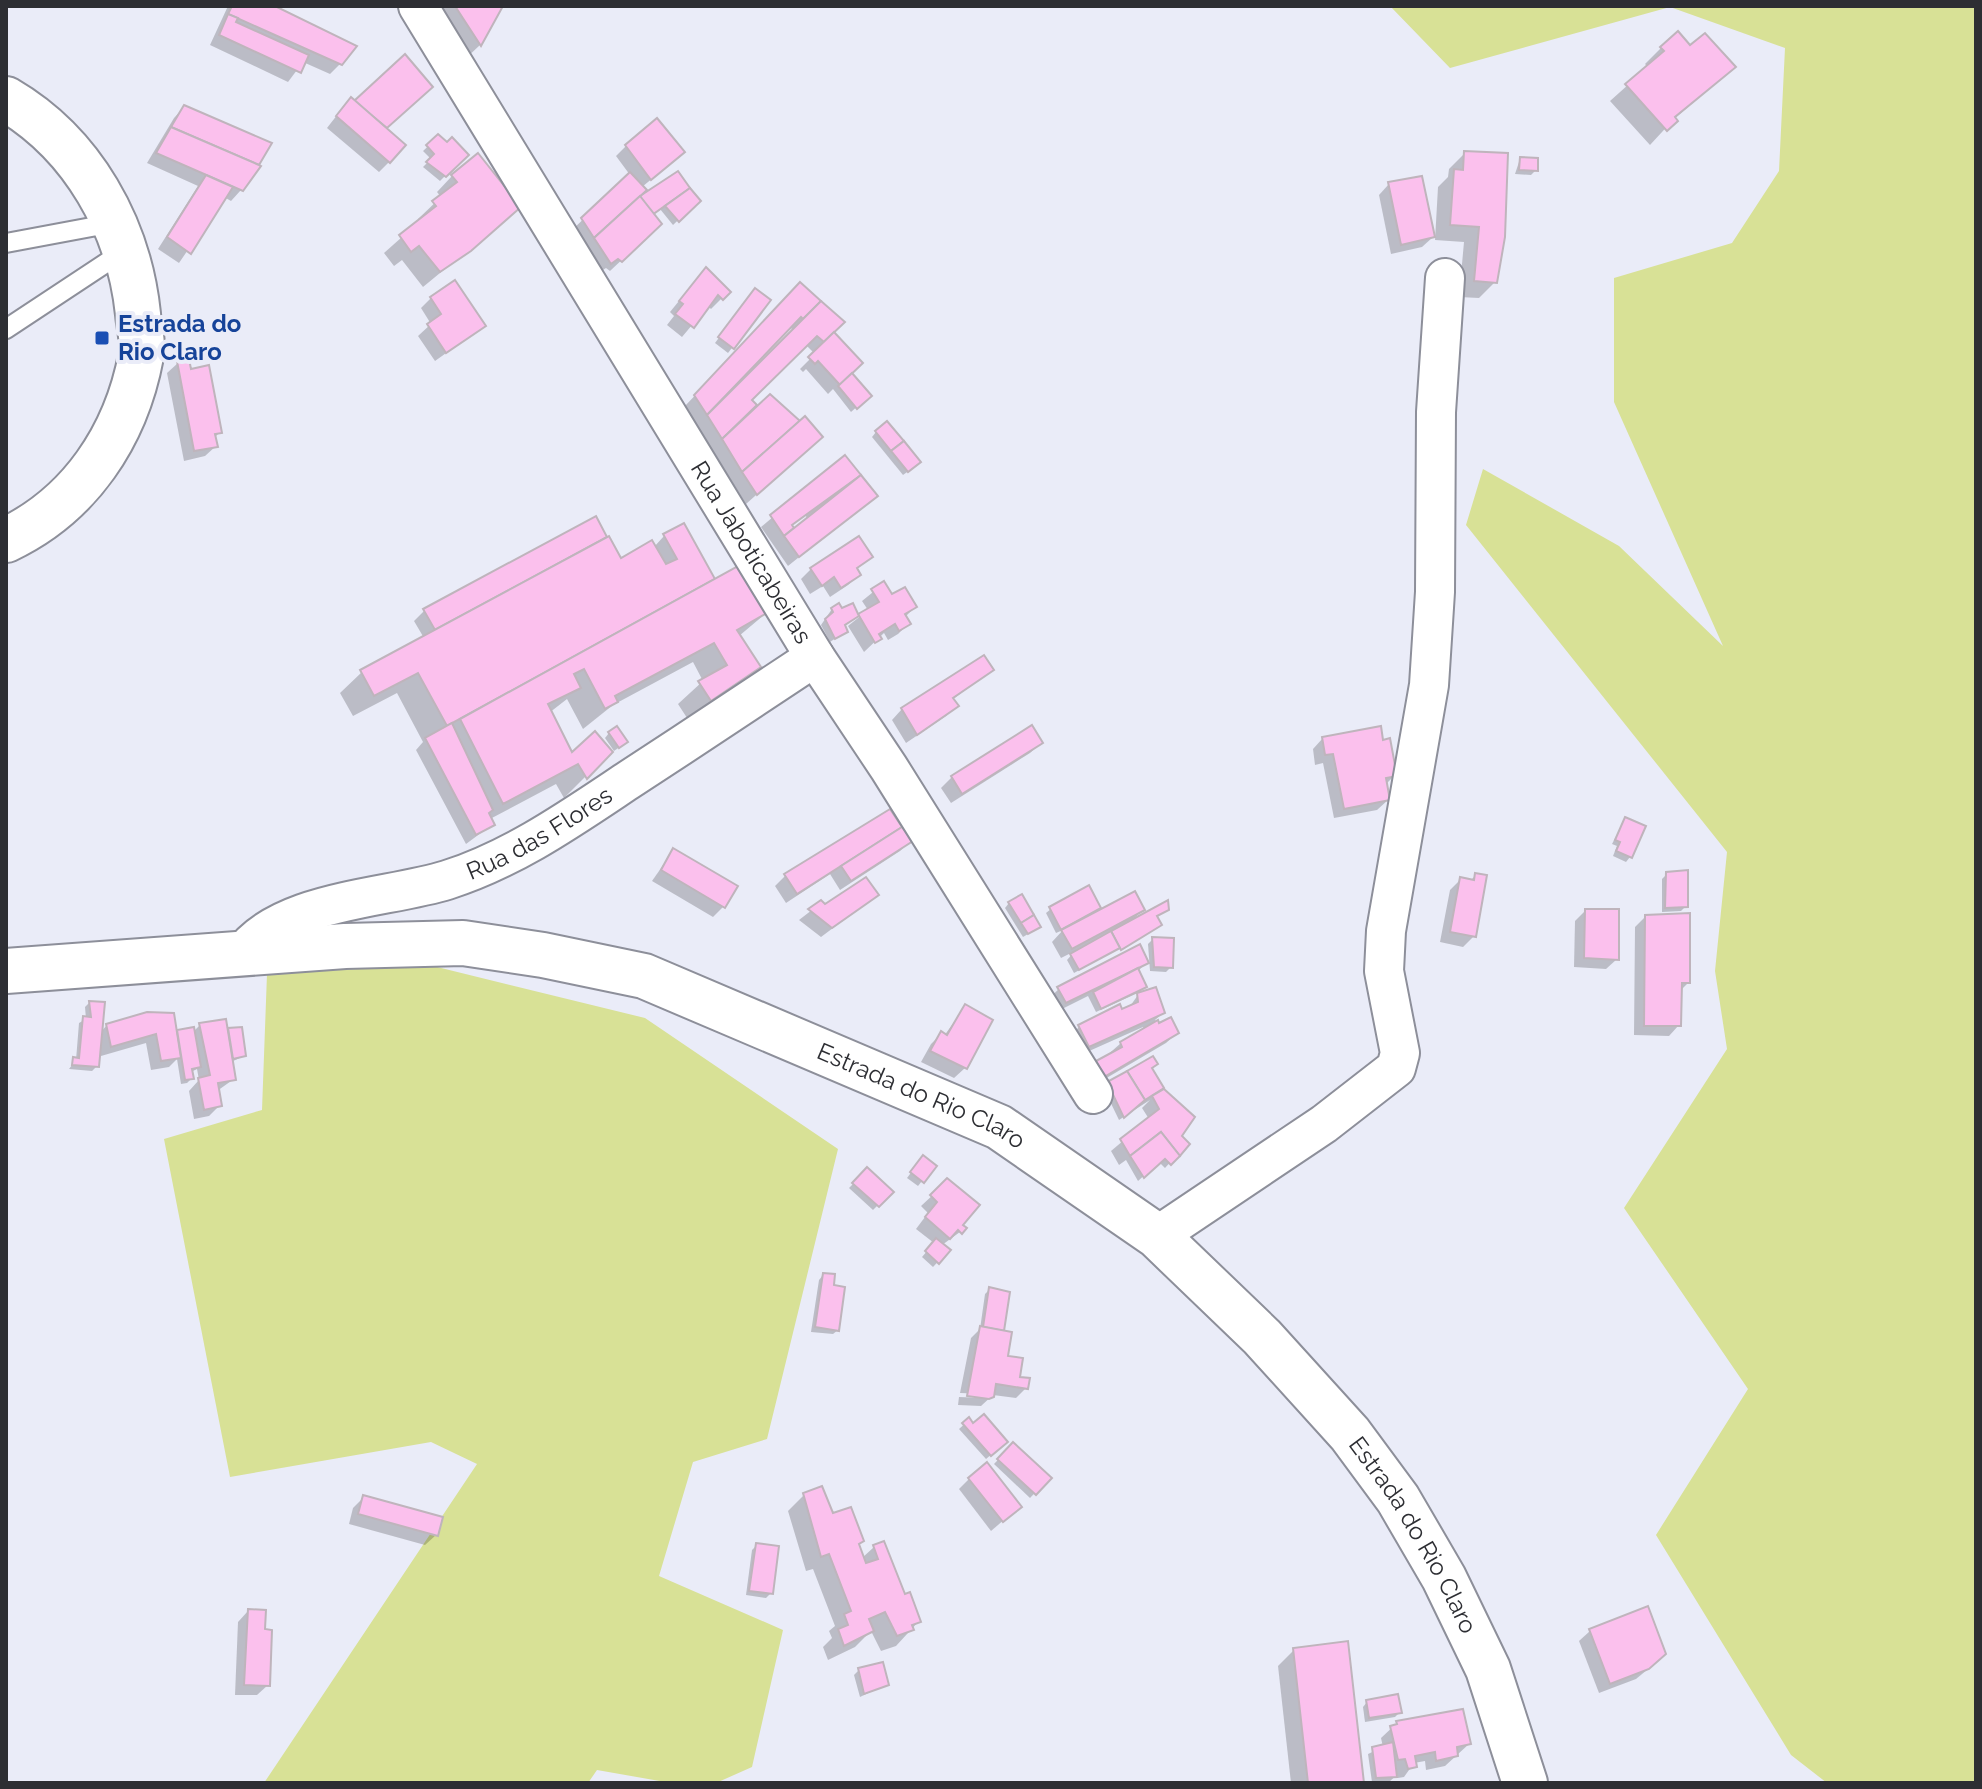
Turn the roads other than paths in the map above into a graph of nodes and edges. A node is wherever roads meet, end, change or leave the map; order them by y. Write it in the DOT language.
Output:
graph roads {
  1 [pos="418,6"];
  2 [pos="6,99"];
  3 [pos="120,236"];
  4 [pos="6,243"];
  5 [pos="1445,278"];
  6 [pos="6,329"];
  7 [pos="6,540"];
  8 [pos="815,657"];
  9 [pos="241,956"];
  10 [pos="6,971"];
  11 [pos="1093,1094"];
  12 [pos="1157,1236"];
  13 [pos="1525,1783"];
  1 -- 8 [label="street, Rua Jaboticabeiras"];
  2 -- 3 [label="main road"];
  3 -- 4 [label="lane"];
  3 -- 6 [label="lane"];
  3 -- 7 [label="main road"];
  5 -- 12 [label="street"];
  8 -- 9 [label="street, Rua das Flores"];
  8 -- 11 [label="street, Rua Jaboticabeiras"];
  9 -- 10 [label="main road, Estrada do Rio Claro"];
  9 -- 12 [label="main road, Estrada do Rio Claro"];
  12 -- 13 [label="main road, Estrada do Rio Claro"];
}
